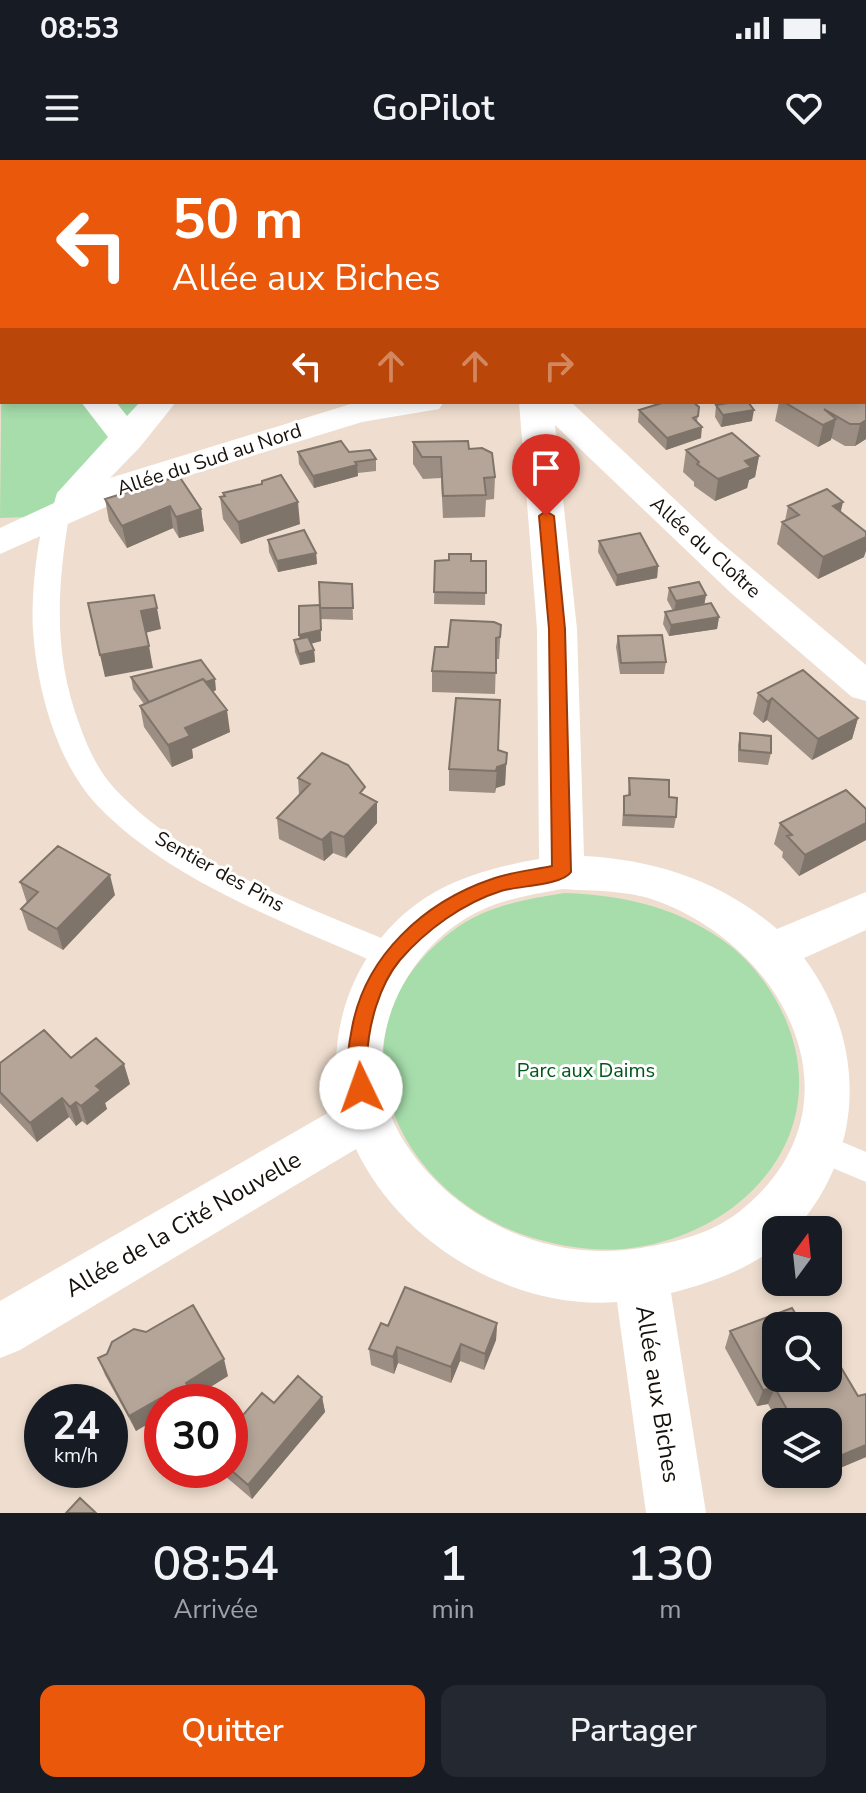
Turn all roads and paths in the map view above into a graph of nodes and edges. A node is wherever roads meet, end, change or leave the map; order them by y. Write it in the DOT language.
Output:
graph roads {
  1 [pos="100,404"];
  2 [pos="157,404"];
  3 [pos="413,404"];
  4 [pos="536,404"];
  5 [pos="553,404"];
  6 [pos="128,440"];
  7 [pos="57,516"];
  8 [pos="0,542"];
  9 [pos="866,687"];
  10 [pos="562,872"];
  11 [pos="866,910"];
  12 [pos="773,951"];
  13 [pos="392,956"];
  14 [pos="365,1117"];
  15 [pos="821,1148"];
  16 [pos="866,1167"];
  17 [pos="641,1276"];
  18 [pos="0,1331"];
  19 [pos="676,1513"];
  1 -- 6 [label="street"];
  2 -- 6 [label="street"];
  3 -- 7 [label="street, Allée du Sud au Nord"];
  4 -- 10 [label="street"];
  5 -- 9 [label="street, Allée du Cloître"];
  6 -- 7 [label="street"];
  7 -- 8 [label="street, Allée du Sud au Nord"];
  7 -- 13 [label="lane, Sentier des Pins"];
  10 -- 12 [label="street"];
  10 -- 13 [label="street"];
  11 -- 12 [label="street"];
  12 -- 15 [label="street"];
  13 -- 14 [label="street"];
  14 -- 17 [label="street"];
  14 -- 18 [label="street, Allée de la Cité Nouvelle"];
  15 -- 16 [label="lane"];
  15 -- 17 [label="street"];
  17 -- 19 [label="street, Allée aux Biches"];
}
